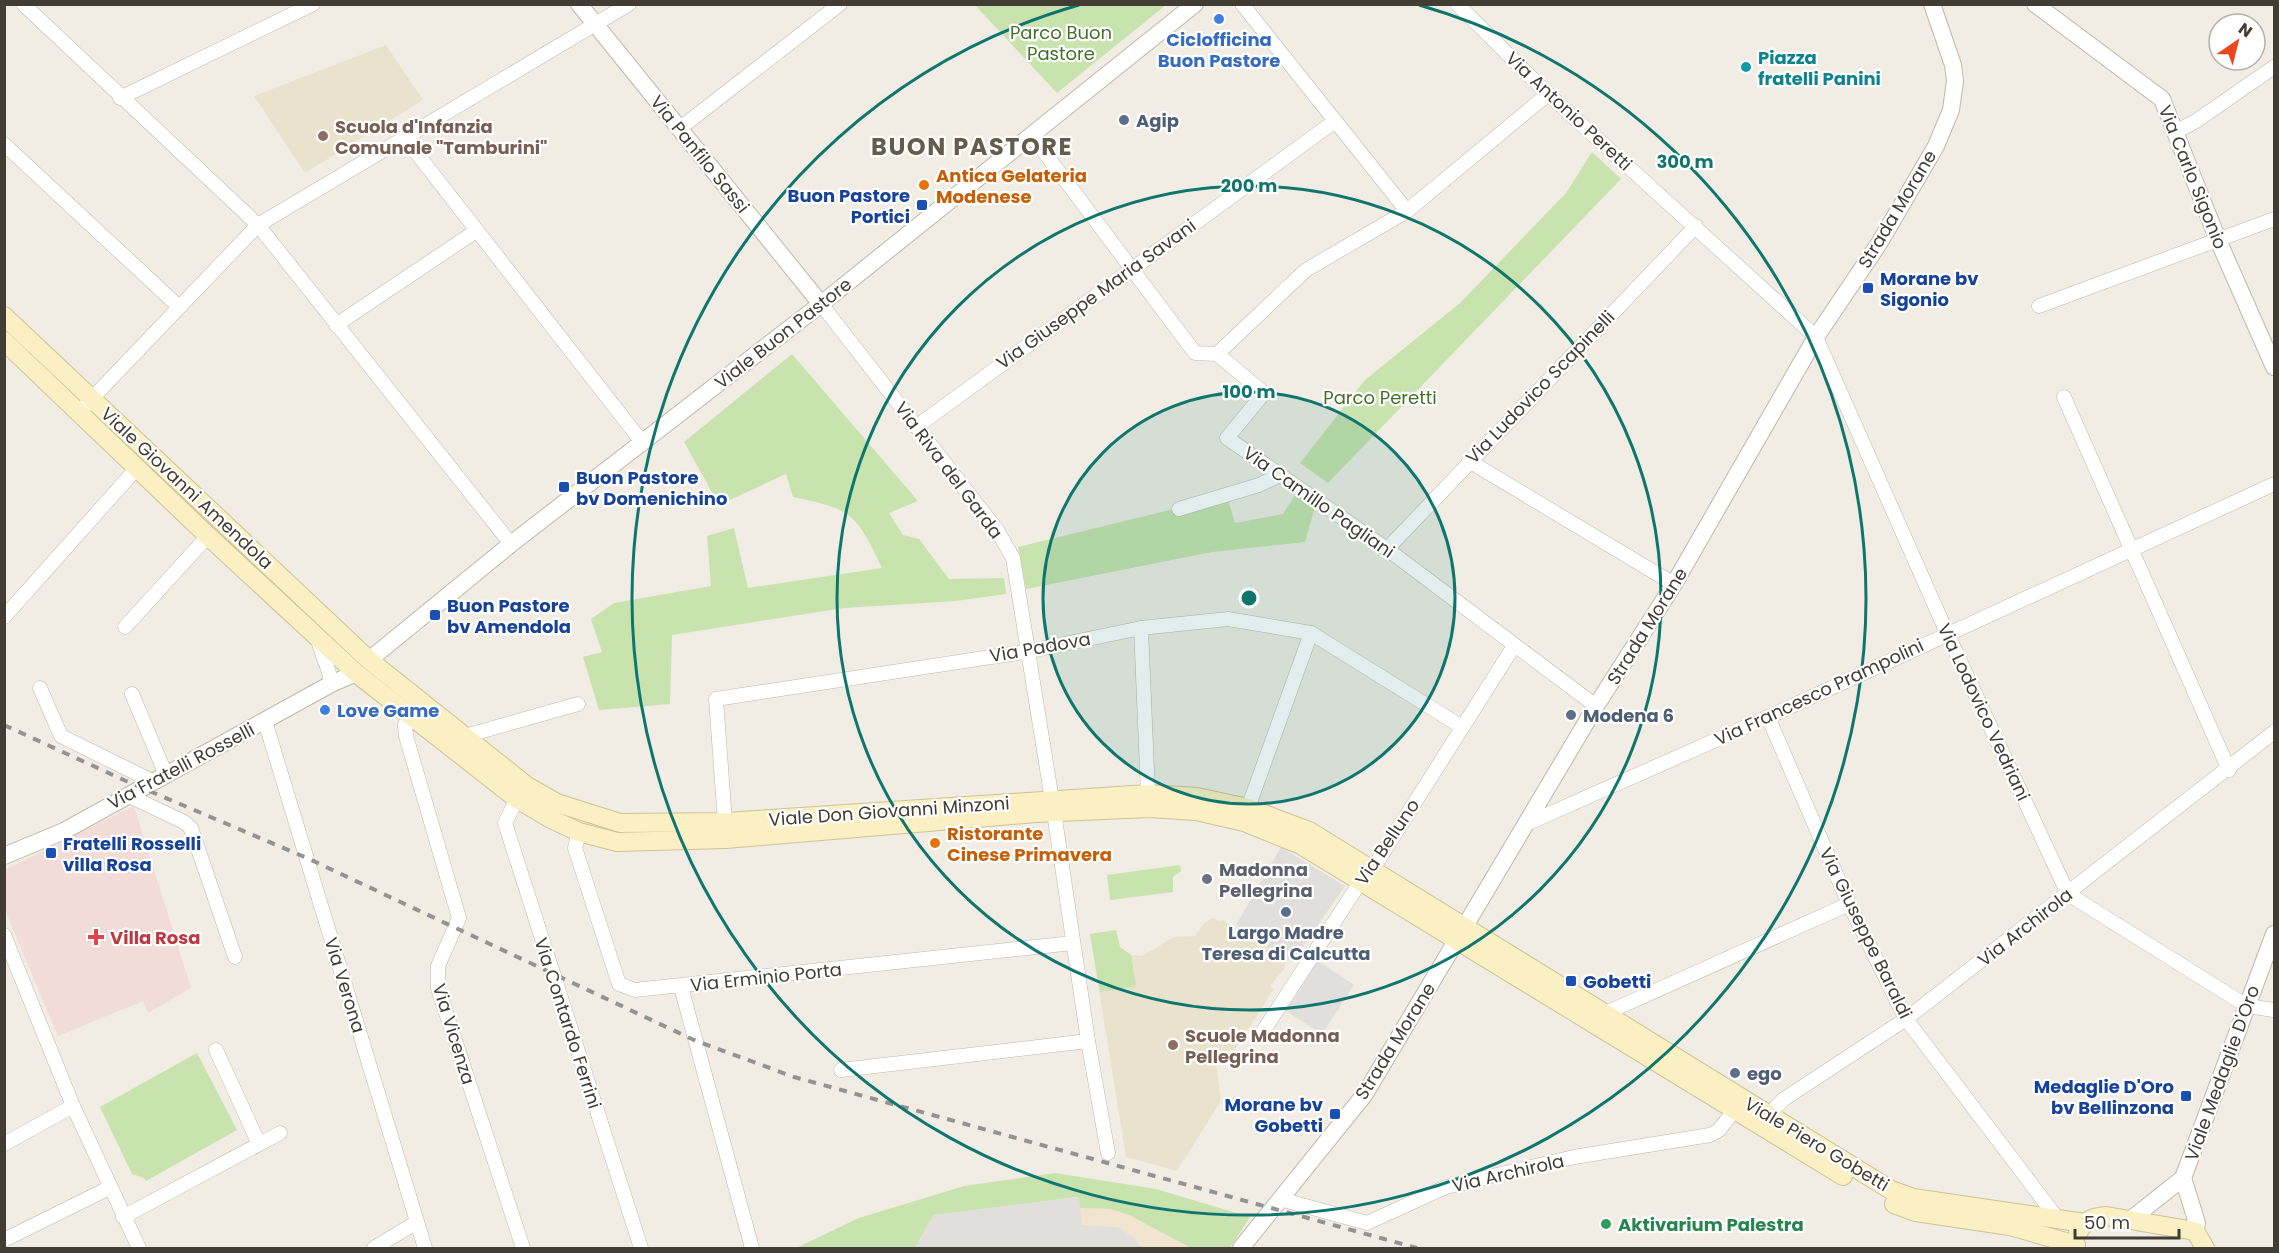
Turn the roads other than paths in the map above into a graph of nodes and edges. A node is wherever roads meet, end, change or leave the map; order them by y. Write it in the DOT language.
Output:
graph roads {
  1 [pos="313,4"];
  2 [pos="579,4"];
  3 [pos="629,4"];
  4 [pos="840,4"];
  5 [pos="1195,4"];
  6 [pos="1242,4"];
  7 [pos="1457,4"];
  8 [pos="1932,4"];
  9 [pos="2035,4"];
  10 [pos="25,5"];
  11 [pos="595,25"];
  12 [pos="2274,67"];
  13 [pos="1548,94"];
  14 [pos="120,98"];
  15 [pos="1335,121"];
  16 [pos="679,129"];
  17 [pos="2175,132"];
  18 [pos="1032,136"];
  19 [pos="404,137"];
  20 [pos="4,144"];
  21 [pos="1407,211"];
  22 [pos="2274,219"];
  23 [pos="258,225"];
  24 [pos="1696,226"];
  25 [pos="476,231"];
  26 [pos="2218,240"];
  27 [pos="1131,268"];
  28 [pos="821,304"];
  29 [pos="178,306"];
  30 [pos="2039,306"];
  31 [pos="4,316"];
  32 [pos="336,326"];
  33 [pos="1816,337"];
  34 [pos="4,341"];
  35 [pos="1217,354"];
  36 [pos="2274,367"];
  37 [pos="2064,397"];
  38 [pos="92,398"];
  39 [pos="79,412"];
  40 [pos="916,427"];
  41 [pos="642,442"];
  42 [pos="1469,461"];
  43 [pos="137,468"];
  44 [pos="1280,475"];
  45 [pos="2274,484"];
  46 [pos="1179,509"];
  47 [pos="208,537"];
  48 [pos="511,544"];
  49 [pos="2133,548"];
  50 [pos="1387,549"];
  51 [pos="1674,584"];
  52 [pos="4,618"];
  53 [pos="125,627"];
  54 [pos="1141,628"];
  55 [pos="1311,633"];
  56 [pos="1947,633"];
  57 [pos="318,639"];
  58 [pos="1514,646"];
  59 [pos="1030,651"];
  60 [pos="369,660"];
  61 [pos="356,674"];
  62 [pos="332,684"];
  63 [pos="40,688"];
  64 [pos="132,694"];
  65 [pos="578,704"];
  66 [pos="1596,706"];
  67 [pos="410,717"];
  68 [pos="1768,717"];
  69 [pos="265,721"];
  70 [pos="1462,727"];
  71 [pos="2274,732"];
  72 [pos="465,736"];
  73 [pos="2229,770"];
  74 [pos="159,778"];
  75 [pos="522,792"];
  76 [pos="127,795"];
  77 [pos="1148,801"];
  78 [pos="1053,806"];
  79 [pos="584,814"];
  80 [pos="1246,815"];
  81 [pos="1526,824"];
  82 [pos="725,830"];
  83 [pos="579,832"];
  84 [pos="4,856"];
  85 [pos="1366,876"];
  86 [pos="2068,894"];
  87 [pos="1849,904"];
  88 [pos="1462,933"];
  89 [pos="2274,934"];
  90 [pos="4,935"];
  91 [pos="1073,943"];
  92 [pos="235,957"];
  93 [pos="681,987"];
  94 [pos="2247,1006"];
  95 [pos="2274,1011"];
  96 [pos="1906,1019"];
  97 [pos="1603,1020"];
  98 [pos="1260,1036"];
  99 [pos="1088,1041"];
  100 [pos="216,1050"];
  101 [pos="841,1070"];
  102 [pos="72,1106"];
  103 [pos="1734,1111"];
  104 [pos="1769,1114"];
  105 [pos="279,1133"];
  106 [pos="259,1143"];
  107 [pos="4,1144"];
  108 [pos="1108,1153"];
  109 [pos="2183,1178"];
  110 [pos="109,1188"];
  111 [pos="1280,1199"];
  112 [pos="123,1216"];
  113 [pos="2057,1218"];
  114 [pos="2130,1220"];
  115 [pos="417,1222"];
  116 [pos="2085,1223"];
  117 [pos="2195,1231"];
  118 [pos="4,1240"];
  119 [pos="2076,1246"];
  120 [pos="139,1248"];
  121 [pos="374,1248"];
  122 [pos="425,1248"];
  123 [pos="523,1248"];
  124 [pos="641,1248"];
  125 [pos="753,1248"];
  126 [pos="1241,1248"];
  127 [pos="2205,1248"];
  1 -- 14 [label="street"];
  2 -- 11 [label="street, Via Panfilo Sassi"];
  3 -- 11 [label="street"];
  4 -- 16 [label="street"];
  5 -- 18 [label="street, Viale Buon Pastore"];
  6 -- 15 [label="street"];
  7 -- 13 [label="street, Via Antonio Peretti"];
  8 -- 33 [label="street, Strada Morane"];
  9 -- 17 [label="street, Via Carlo Sigonio"];
  10 -- 14 [label="street"];
  11 -- 16 [label="street, Via Panfilo Sassi"];
  11 -- 19 [label="street"];
  12 -- 17 [label="street"];
  13 -- 21 [label="street"];
  13 -- 24 [label="street, Via Antonio Peretti"];
  14 -- 23 [label="street"];
  15 -- 21 [label="street"];
  15 -- 27 [label="street, Via Giuseppe Maria Savani"];
  16 -- 28 [label="street, Via Panfilo Sassi"];
  17 -- 26 [label="street, Via Carlo Sigonio"];
  18 -- 27 [label="street, Via Camillo Pagliani"];
  18 -- 28 [label="street, Viale Buon Pastore"];
  19 -- 23 [label="street"];
  19 -- 25 [label="street"];
  20 -- 29 [label="street"];
  21 -- 35 [label="street"];
  22 -- 26 [label="street"];
  23 -- 29 [label="street"];
  23 -- 32 [label="street"];
  24 -- 33 [label="street, Via Antonio Peretti"];
  24 -- 42 [label="street, Via Ludovico Scapinelli"];
  25 -- 32 [label="street"];
  25 -- 41 [label="street"];
  26 -- 30 [label="street"];
  26 -- 36 [label="street, Via Carlo Sigonio"];
  27 -- 35 [label="street, Via Camillo Pagliani"];
  27 -- 40 [label="street, Via Giuseppe Maria Savani"];
  28 -- 40 [label="street, Via Riva del Garda"];
  28 -- 41 [label="street, Viale Buon Pastore"];
  29 -- 38 [label="street"];
  31 -- 38 [label="main road, Viale Giovanni Amendola"];
  32 -- 48 [label="street"];
  33 -- 51 [label="street, Strada Morane"];
  33 -- 56 [label="street, Via Lodovico Vedriani"];
  34 -- 39 [label="main road, Viale Giovanni Amendola"];
  35 -- 44 [label="street, Via Camillo Pagliani"];
  37 -- 49 [label="street"];
  38 -- 39 [label="street"];
  38 -- 60 [label="main road, Viale Giovanni Amendola"];
  39 -- 43 [label="main road, Viale Giovanni Amendola"];
  40 -- 59 [label="street, Via Riva del Garda"];
  41 -- 48 [label="street, Viale Buon Pastore"];
  42 -- 50 [label="street, Via Ludovico Scapinelli"];
  42 -- 51 [label="street"];
  43 -- 47 [label="main road, Viale Giovanni Amendola"];
  43 -- 52 [label="street"];
  44 -- 46 [label="street"];
  44 -- 50 [label="street, Via Camillo Pagliani"];
  45 -- 49 [label="street, Via Francesco Prampolini"];
  47 -- 53 [label="street"];
  47 -- 57 [label="main road, Viale Giovanni Amendola"];
  48 -- 60 [label="street, Viale Buon Pastore"];
  49 -- 56 [label="street, Via Francesco Prampolini"];
  49 -- 73 [label="street"];
  50 -- 58 [label="street, Via Camillo Pagliani"];
  51 -- 66 [label="street, Strada Morane"];
  54 -- 55 [label="street, Via Padova"];
  54 -- 59 [label="street, Via Padova"];
  54 -- 77 [label="street"];
  55 -- 70 [label="street, Via Padova"];
  55 -- 80 [label="street"];
  56 -- 68 [label="street, Via Francesco Prampolini"];
  56 -- 86 [label="street, Via Lodovico Vedriani"];
  57 -- 61 [label="main road, Viale Giovanni Amendola"];
  57 -- 62 [label="street"];
  58 -- 66 [label="street, Via Camillo Pagliani"];
  58 -- 70 [label="street, Via Belluno"];
  59 -- 78 [label="street, Via Riva del Garda"];
  59 -- 82 [label="street, Via Padova"];
  60 -- 61 [label="street"];
  60 -- 72 [label="main road, Viale Don Giovanni Minzoni"];
  61 -- 62 [label="street, Via Fratelli Rosselli"];
  61 -- 67 [label="main road, Viale Don Giovanni Minzoni"];
  62 -- 69 [label="street, Via Fratelli Rosselli"];
  63 -- 74 [label="street"];
  64 -- 74 [label="street"];
  65 -- 72 [label="street"];
  66 -- 81 [label="street, Strada Morane"];
  67 -- 75 [label="main road, Viale Don Giovanni Minzoni"];
  67 -- 123 [label="street, Via Vicenza"];
  68 -- 81 [label="street, Via Francesco Prampolini"];
  68 -- 87 [label="street, Via Giuseppe Baraldi"];
  69 -- 74 [label="street, Via Fratelli Rosselli"];
  69 -- 115 [label="street, Via Verona"];
  70 -- 85 [label="street, Via Belluno"];
  71 -- 73 [label="street, Via Archirola"];
  72 -- 75 [label="main road, Viale Don Giovanni Minzoni"];
  73 -- 86 [label="street, Via Archirola"];
  74 -- 76 [label="street, Via Fratelli Rosselli"];
  75 -- 79 [label="main road, Viale Don Giovanni Minzoni"];
  75 -- 83 [label="main road, Viale Don Giovanni Minzoni"];
  75 -- 124 [label="street, Via Contardo Ferrini"];
  76 -- 84 [label="street, Via Fratelli Rosselli"];
  76 -- 92 [label="street"];
  77 -- 78 [label="main road, Viale Don Giovanni Minzoni"];
  77 -- 80 [label="main road, Viale Don Giovanni Minzoni"];
  78 -- 82 [label="main road, Viale Don Giovanni Minzoni"];
  78 -- 91 [label="street, Via Riva del Garda"];
  79 -- 82 [label="main road, Viale Don Giovanni Minzoni"];
  79 -- 83 [label="street"];
  80 -- 85 [label="main road, Viale Don Giovanni Minzoni"];
  81 -- 88 [label="street, Strada Morane"];
  82 -- 83 [label="main road, Viale Don Giovanni Minzoni"];
  83 -- 93 [label="street, Via Erminio Porta"];
  85 -- 88 [label="main road, Viale Don Giovanni Minzoni"];
  85 -- 98 [label="street, Via Belluno"];
  86 -- 94 [label="street"];
  86 -- 96 [label="street, Via Archirola"];
  87 -- 96 [label="street, Via Giuseppe Baraldi"];
  87 -- 97 [label="street"];
  88 -- 97 [label="main road, Viale Piero Gobetti"];
  88 -- 111 [label="street, Strada Morane"];
  89 -- 94 [label="street, Viale Medaglie D'Oro"];
  90 -- 102 [label="street"];
  91 -- 93 [label="street, Via Erminio Porta"];
  91 -- 99 [label="street, Via Riva del Garda"];
  93 -- 125 [label="street"];
  94 -- 95 [label="street"];
  94 -- 109 [label="street, Viale Medaglie D'Oro"];
  96 -- 104 [label="street, Via Archirola"];
  96 -- 113 [label="street, Via Giuseppe Baraldi"];
  97 -- 103 [label="main road, Viale Piero Gobetti"];
  97 -- 104 [label="main road, Viale Piero Gobetti"];
  99 -- 101 [label="street"];
  99 -- 108 [label="street, Via Riva del Garda"];
  100 -- 106 [label="street"];
  102 -- 107 [label="street"];
  102 -- 110 [label="street"];
  103 -- 111 [label="street, Via Archirola"];
  103 -- 119 [label="main road, Viale Piero Gobetti"];
  104 -- 113 [label="main road, Viale Piero Gobetti"];
  105 -- 106 [label="street"];
  106 -- 112 [label="street"];
  109 -- 114 [label="street, Viale Medaglie D'Oro"];
  109 -- 117 [label="street, Viale Medaglie D'Oro"];
  110 -- 112 [label="street"];
  110 -- 118 [label="street"];
  111 -- 126 [label="street, Strada Morane"];
  112 -- 120 [label="street"];
  113 -- 116 [label="main road, Viale Piero Gobetti"];
  114 -- 116 [label="main road, Viale Piero Gobetti"];
  114 -- 117 [label="main road, Viale Piero Gobetti"];
  115 -- 121 [label="street"];
  115 -- 122 [label="street, Via Verona"];
  116 -- 119 [label="main road"];
  117 -- 127 [label="main road"];
}
